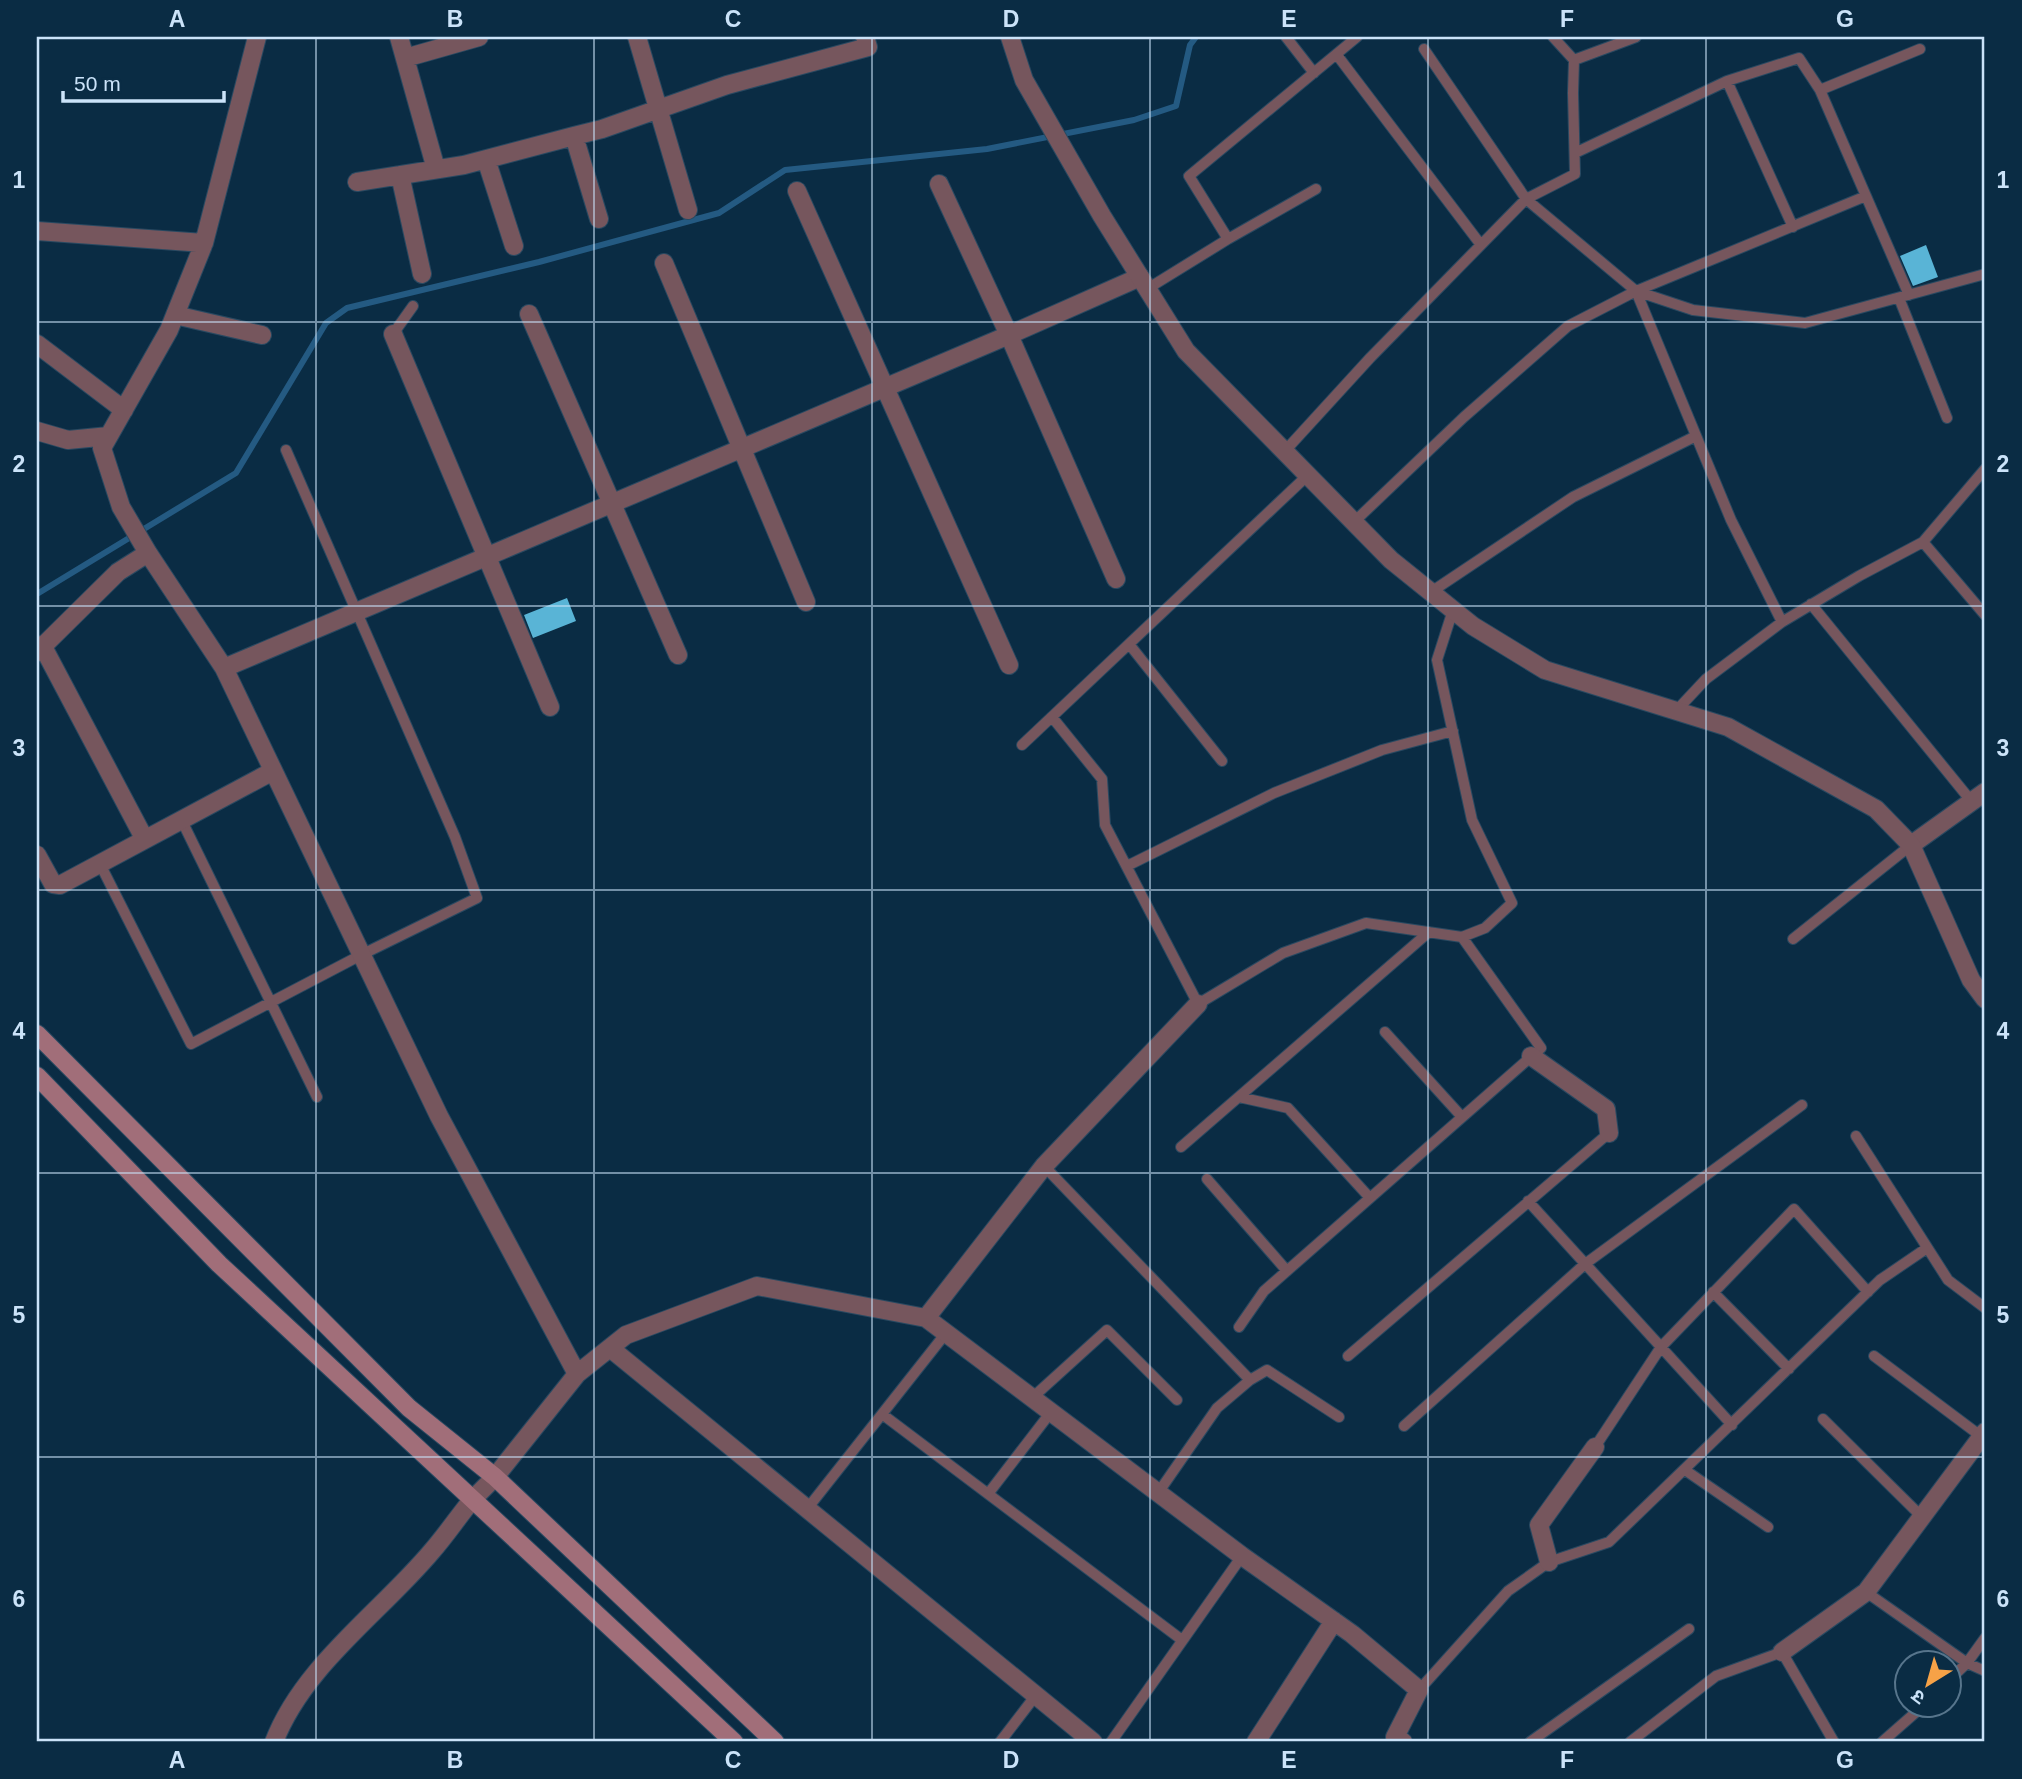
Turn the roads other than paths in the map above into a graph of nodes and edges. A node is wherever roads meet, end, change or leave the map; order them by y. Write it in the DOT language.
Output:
graph roads {
  1 [pos="257,37"];
  2 [pos="399,37"];
  3 [pos="479,37"];
  4 [pos="638,37"];
  5 [pos="865,37"];
  6 [pos="1010,37"];
  7 [pos="1286,37"];
  8 [pos="1357,37"];
  9 [pos="1553,37"];
  10 [pos="1630,38"];
  11 [pos="1423,49"];
  12 [pos="1920,49"];
  13 [pos="1337,55"];
  14 [pos="405,58"];
  15 [pos="1574,60"];
  16 [pos="1314,73"];
  17 [pos="1727,81"];
  18 [pos="1820,90"];
  19 [pos="658,109"];
  20 [pos="574,136"];
  21 [pos="1575,153"];
  22 [pos="486,159"];
  23 [pos="436,169"];
  24 [pos="400,175"];
  25 [pos="357,182"];
  26 [pos="939,184"];
  27 [pos="1316,189"];
  28 [pos="797,191"];
  29 [pos="1866,196"];
  30 [pos="1526,199"];
  31 [pos="688,210"];
  32 [pos="599,219"];
  33 [pos="1793,227"];
  34 [pos="37,231"];
  35 [pos="1228,239"];
  36 [pos="204,243"];
  37 [pos="1481,245"];
  38 [pos="514,246"];
  39 [pos="664,263"];
  40 [pos="422,274"];
  41 [pos="1985,275"];
  42 [pos="1143,283"];
  43 [pos="1636,291"];
  44 [pos="1904,296"];
  45 [pos="413,306"];
  46 [pos="529,314"];
  47 [pos="176,315"];
  48 [pos="393,334"];
  49 [pos="262,335"];
  50 [pos="1010,335"];
  51 [pos="37,344"];
  52 [pos="884,386"];
  53 [pos="124,410"];
  54 [pos="1948,418"];
  55 [pos="37,431"];
  56 [pos="109,436"];
  57 [pos="1696,436"];
  58 [pos="741,447"];
  59 [pos="286,450"];
  60 [pos="1284,452"];
  61 [pos="1985,469"];
  62 [pos="1308,475"];
  63 [pos="611,502"];
  64 [pos="1354,522"];
  65 [pos="1923,541"];
  66 [pos="146,550"];
  67 [pos="486,556"];
  68 [pos="1116,579"];
  69 [pos="1431,592"];
  70 [pos="806,602"];
  71 [pos="1811,604"];
  72 [pos="1453,610"];
  73 [pos="356,611"];
  74 [pos="1985,615"];
  75 [pos="1782,622"];
  76 [pos="1129,644"];
  77 [pos="40,648"];
  78 [pos="678,655"];
  79 [pos="1009,666"];
  80 [pos="223,668"];
  81 [pos="550,707"];
  82 [pos="1676,711"];
  83 [pos="1052,717"];
  84 [pos="1453,731"];
  85 [pos="1022,745"];
  86 [pos="1222,761"];
  87 [pos="273,771"];
  88 [pos="1979,797"];
  89 [pos="181,819"];
  90 [pos="144,838"];
  91 [pos="1911,845"];
  92 [pos="37,855"];
  93 [pos="99,863"];
  94 [pos="1127,866"];
  95 [pos="1429,932"];
  96 [pos="1462,937"];
  97 [pos="1793,939"];
  98 [pos="361,954"];
  99 [pos="1985,999"];
  100 [pos="271,1002"];
  101 [pos="1198,1004"];
  102 [pos="1385,1032"];
  103 [pos="37,1034"];
  104 [pos="1531,1056"];
  105 [pos="37,1076"];
  106 [pos="317,1097"];
  107 [pos="1239,1097"];
  108 [pos="1802,1105"];
  109 [pos="1462,1117"];
  110 [pos="1609,1132"];
  111 [pos="1856,1136"];
  112 [pos="1181,1147"];
  113 [pos="1044,1166"];
  114 [pos="1207,1179"];
  115 [pos="1370,1198"];
  116 [pos="1528,1201"];
  117 [pos="1927,1248"];
  118 [pos="1586,1264"];
  119 [pos="1287,1271"];
  120 [pos="1713,1292"];
  121 [pos="1868,1292"];
  122 [pos="1985,1308"];
  123 [pos="926,1318"];
  124 [pos="1239,1327"];
  125 [pos="946,1333"];
  126 [pos="1661,1347"];
  127 [pos="610,1348"];
  128 [pos="1348,1356"];
  129 [pos="1874,1356"];
  130 [pos="1789,1369"];
  131 [pos="578,1374"];
  132 [pos="1250,1380"];
  133 [pos="1032,1398"];
  134 [pos="1177,1399"];
  135 [pos="1051,1412"];
  136 [pos="882,1414"];
  137 [pos="1339,1417"];
  138 [pos="1823,1419"];
  139 [pos="1732,1425"];
  140 [pos="1404,1426"];
  141 [pos="1984,1434"];
  142 [pos="1595,1447"];
  143 [pos="1685,1470"];
  144 [pos="495,1477"];
  145 [pos="1158,1493"];
  146 [pos="989,1494"];
  147 [pos="471,1500"];
  148 [pos="807,1508"];
  149 [pos="1921,1516"];
  150 [pos="1768,1527"];
  151 [pos="1242,1556"];
  152 [pos="1549,1562"];
  153 [pos="1866,1592"];
  154 [pos="1334,1621"];
  155 [pos="1689,1629"];
  156 [pos="1985,1638"];
  157 [pos="1182,1640"];
  158 [pos="1782,1652"];
  159 [pos="1967,1663"];
  160 [pos="1962,1668"];
  161 [pos="1985,1671"];
  162 [pos="1419,1690"];
  163 [pos="1036,1695"];
  164 [pos="1908,1720"];
  165 [pos="1397,1741"];
  166 [pos="275,1742"];
  167 [pos="734,1742"];
  168 [pos="775,1742"];
  169 [pos="1000,1742"];
  170 [pos="1093,1742"];
  171 [pos="1111,1742"];
  172 [pos="1256,1742"];
  173 [pos="1530,1742"];
  174 [pos="1630,1742"];
  175 [pos="1834,1742"];
  176 [pos="1884,1742"];
  1 -- 36 [label="street"];
  2 -- 14 [label="street"];
  3 -- 14 [label="street"];
  4 -- 19 [label="street"];
  5 -- 19 [label="street"];
  6 -- 42 [label="street"];
  7 -- 16 [label="lane"];
  8 -- 13 [label="lane"];
  9 -- 15 [label="lane"];
  10 -- 15 [label="lane"];
  11 -- 30 [label="lane"];
  12 -- 18 [label="lane"];
  13 -- 16 [label="lane"];
  13 -- 37 [label="lane"];
  14 -- 23 [label="street"];
  15 -- 21 [label="lane"];
  16 -- 35 [label="lane"];
  17 -- 18 [label="lane"];
  17 -- 21 [label="lane"];
  17 -- 33 [label="lane"];
  18 -- 29 [label="lane"];
  19 -- 20 [label="street"];
  19 -- 31 [label="street"];
  20 -- 22 [label="street"];
  20 -- 32 [label="street"];
  21 -- 30 [label="lane"];
  22 -- 23 [label="street"];
  22 -- 38 [label="street"];
  23 -- 24 [label="street"];
  24 -- 25 [label="street"];
  24 -- 40 [label="street"];
  26 -- 50 [label="street"];
  27 -- 35 [label="lane"];
  28 -- 52 [label="street"];
  29 -- 33 [label="lane"];
  29 -- 44 [label="lane"];
  30 -- 37 [label="lane"];
  30 -- 43 [label="lane"];
  33 -- 43 [label="lane"];
  34 -- 36 [label="street"];
  35 -- 42 [label="lane"];
  36 -- 47 [label="street"];
  37 -- 60 [label="lane"];
  39 -- 58 [label="street"];
  41 -- 44 [label="lane"];
  42 -- 50 [label="street"];
  42 -- 60 [label="street"];
  43 -- 44 [label="lane"];
  43 -- 57 [label="lane"];
  43 -- 64 [label="lane"];
  44 -- 54 [label="lane"];
  45 -- 48 [label="lane"];
  46 -- 63 [label="street"];
  47 -- 49 [label="street"];
  47 -- 53 [label="street"];
  48 -- 67 [label="street"];
  50 -- 52 [label="street"];
  50 -- 68 [label="street"];
  51 -- 53 [label="street"];
  52 -- 58 [label="street"];
  52 -- 79 [label="street"];
  53 -- 56 [label="street"];
  55 -- 56 [label="street"];
  56 -- 66 [label="street"];
  57 -- 69 [label="lane"];
  57 -- 75 [label="lane"];
  58 -- 63 [label="street"];
  58 -- 70 [label="street"];
  59 -- 73 [label="lane"];
  60 -- 62 [label="street"];
  61 -- 65 [label="lane"];
  62 -- 64 [label="street"];
  62 -- 76 [label="lane"];
  63 -- 67 [label="street"];
  63 -- 78 [label="street"];
  64 -- 69 [label="street"];
  65 -- 71 [label="lane"];
  65 -- 74 [label="lane"];
  66 -- 77 [label="street"];
  66 -- 80 [label="street"];
  67 -- 73 [label="street"];
  67 -- 81 [label="street"];
  69 -- 72 [label="street"];
  71 -- 75 [label="lane"];
  71 -- 88 [label="lane"];
  72 -- 82 [label="street"];
  72 -- 84 [label="lane"];
  73 -- 80 [label="street"];
  73 -- 98 [label="lane"];
  75 -- 82 [label="lane"];
  76 -- 83 [label="lane"];
  76 -- 86 [label="lane"];
  77 -- 90 [label="street"];
  80 -- 87 [label="street"];
  82 -- 91 [label="street"];
  83 -- 85 [label="lane"];
  83 -- 94 [label="lane"];
  84 -- 94 [label="lane"];
  84 -- 96 [label="lane"];
  87 -- 89 [label="street"];
  87 -- 98 [label="street"];
  88 -- 91 [label="street"];
  89 -- 90 [label="street"];
  89 -- 100 [label="lane"];
  90 -- 93 [label="street"];
  91 -- 97 [label="lane"];
  91 -- 99 [label="street"];
  92 -- 93 [label="street"];
  93 -- 100 [label="lane"];
  94 -- 101 [label="lane"];
  95 -- 96 [label="lane"];
  95 -- 101 [label="lane"];
  95 -- 107 [label="lane"];
  96 -- 104 [label="lane"];
  98 -- 100 [label="lane"];
  98 -- 131 [label="street"];
  100 -- 106 [label="lane"];
  101 -- 113 [label="street"];
  102 -- 109 [label="lane"];
  103 -- 144 [label="main road"];
  104 -- 109 [label="lane"];
  104 -- 110 [label="street"];
  105 -- 147 [label="main road"];
  107 -- 112 [label="lane"];
  107 -- 115 [label="lane"];
  108 -- 118 [label="lane"];
  109 -- 115 [label="lane"];
  110 -- 116 [label="lane"];
  111 -- 117 [label="lane"];
  113 -- 123 [label="street"];
  113 -- 132 [label="lane"];
  114 -- 119 [label="lane"];
  115 -- 119 [label="lane"];
  116 -- 118 [label="lane"];
  116 -- 128 [label="lane"];
  117 -- 121 [label="lane"];
  117 -- 122 [label="lane"];
  118 -- 126 [label="lane"];
  118 -- 140 [label="lane"];
  119 -- 124 [label="lane"];
  120 -- 121 [label="lane"];
  120 -- 126 [label="lane"];
  120 -- 130 [label="lane"];
  121 -- 130 [label="lane"];
  123 -- 125 [label="street"];
  123 -- 127 [label="street"];
  125 -- 133 [label="street"];
  125 -- 136 [label="lane"];
  126 -- 139 [label="lane"];
  126 -- 142 [label="lane"];
  127 -- 131 [label="street"];
  127 -- 148 [label="street"];
  129 -- 141 [label="lane"];
  130 -- 139 [label="lane"];
  131 -- 144 [label="street"];
  132 -- 137 [label="lane"];
  132 -- 145 [label="lane"];
  133 -- 134 [label="lane"];
  133 -- 135 [label="street"];
  135 -- 145 [label="street"];
  135 -- 146 [label="lane"];
  136 -- 146 [label="lane"];
  136 -- 148 [label="lane"];
  138 -- 149 [label="lane"];
  139 -- 143 [label="lane"];
  141 -- 149 [label="street"];
  142 -- 152 [label="street"];
  143 -- 150 [label="lane"];
  143 -- 152 [label="lane"];
  144 -- 147 [label="street"];
  144 -- 168 [label="main road"];
  145 -- 151 [label="street"];
  146 -- 157 [label="lane"];
  147 -- 166 [label="street"];
  147 -- 167 [label="main road"];
  148 -- 163 [label="street"];
  149 -- 153 [label="street"];
  151 -- 154 [label="street"];
  151 -- 157 [label="lane"];
  152 -- 162 [label="lane"];
  153 -- 158 [label="street"];
  153 -- 159 [label="lane"];
  154 -- 162 [label="street"];
  154 -- 172 [label="street"];
  155 -- 173 [label="lane"];
  156 -- 159 [label="lane"];
  157 -- 171 [label="lane"];
  158 -- 174 [label="lane"];
  158 -- 175 [label="lane"];
  159 -- 160 [label="lane"];
  159 -- 161 [label="lane"];
  162 -- 165 [label="street"];
  163 -- 169 [label="lane"];
  163 -- 170 [label="street"];
  164 -- 176 [label="lane"];
}
